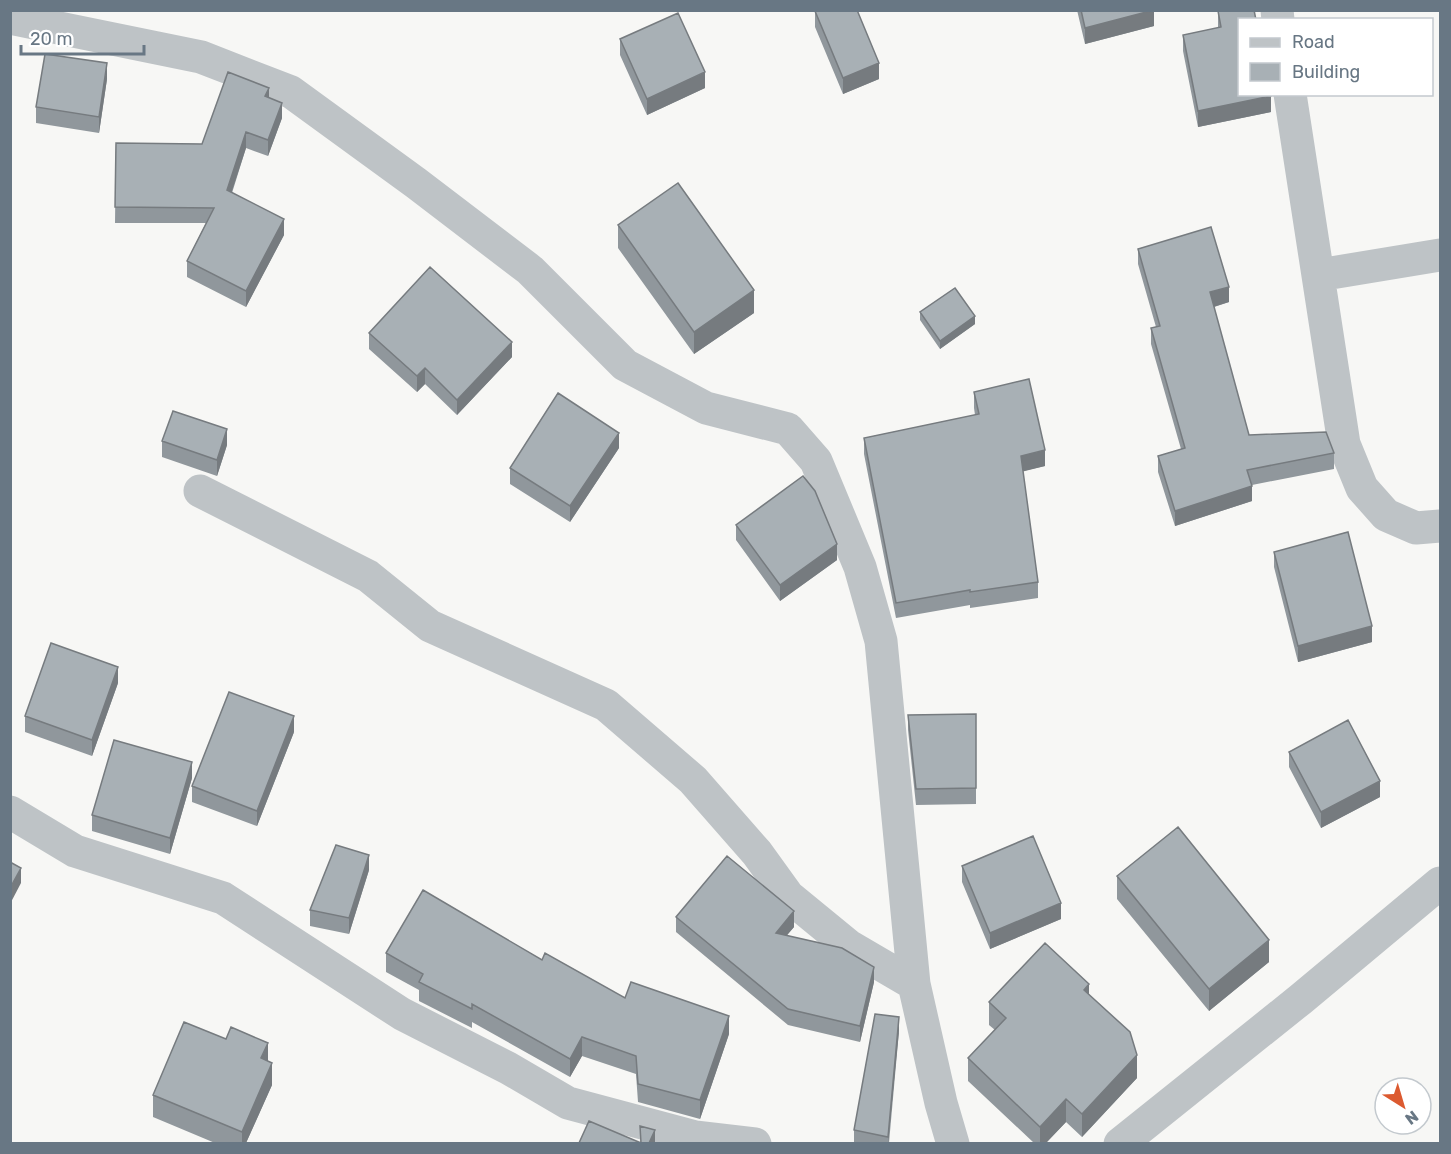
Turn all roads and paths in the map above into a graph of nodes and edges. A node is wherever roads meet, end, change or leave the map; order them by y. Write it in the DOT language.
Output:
graph roads {
  1 [pos="10,18"];
  2 [pos="1290,96"];
  3 [pos="1440,255"];
  4 [pos="1319,275"];
  5 [pos="200,491"];
  6 [pos="1440,526"];
  7 [pos="10,812"];
  8 [pos="1440,883"];
  9 [pos="914,984"];
  10 [pos="755,1143"];
  11 [pos="953,1143"];
  12 [pos="1120,1143"];
  1 -- 9 [label="street"];
  2 -- 4 [label="street"];
  3 -- 4 [label="street"];
  4 -- 6 [label="street"];
  5 -- 9 [label="street"];
  7 -- 10 [label="street"];
  8 -- 12 [label="street"];
  9 -- 11 [label="street"];
}
